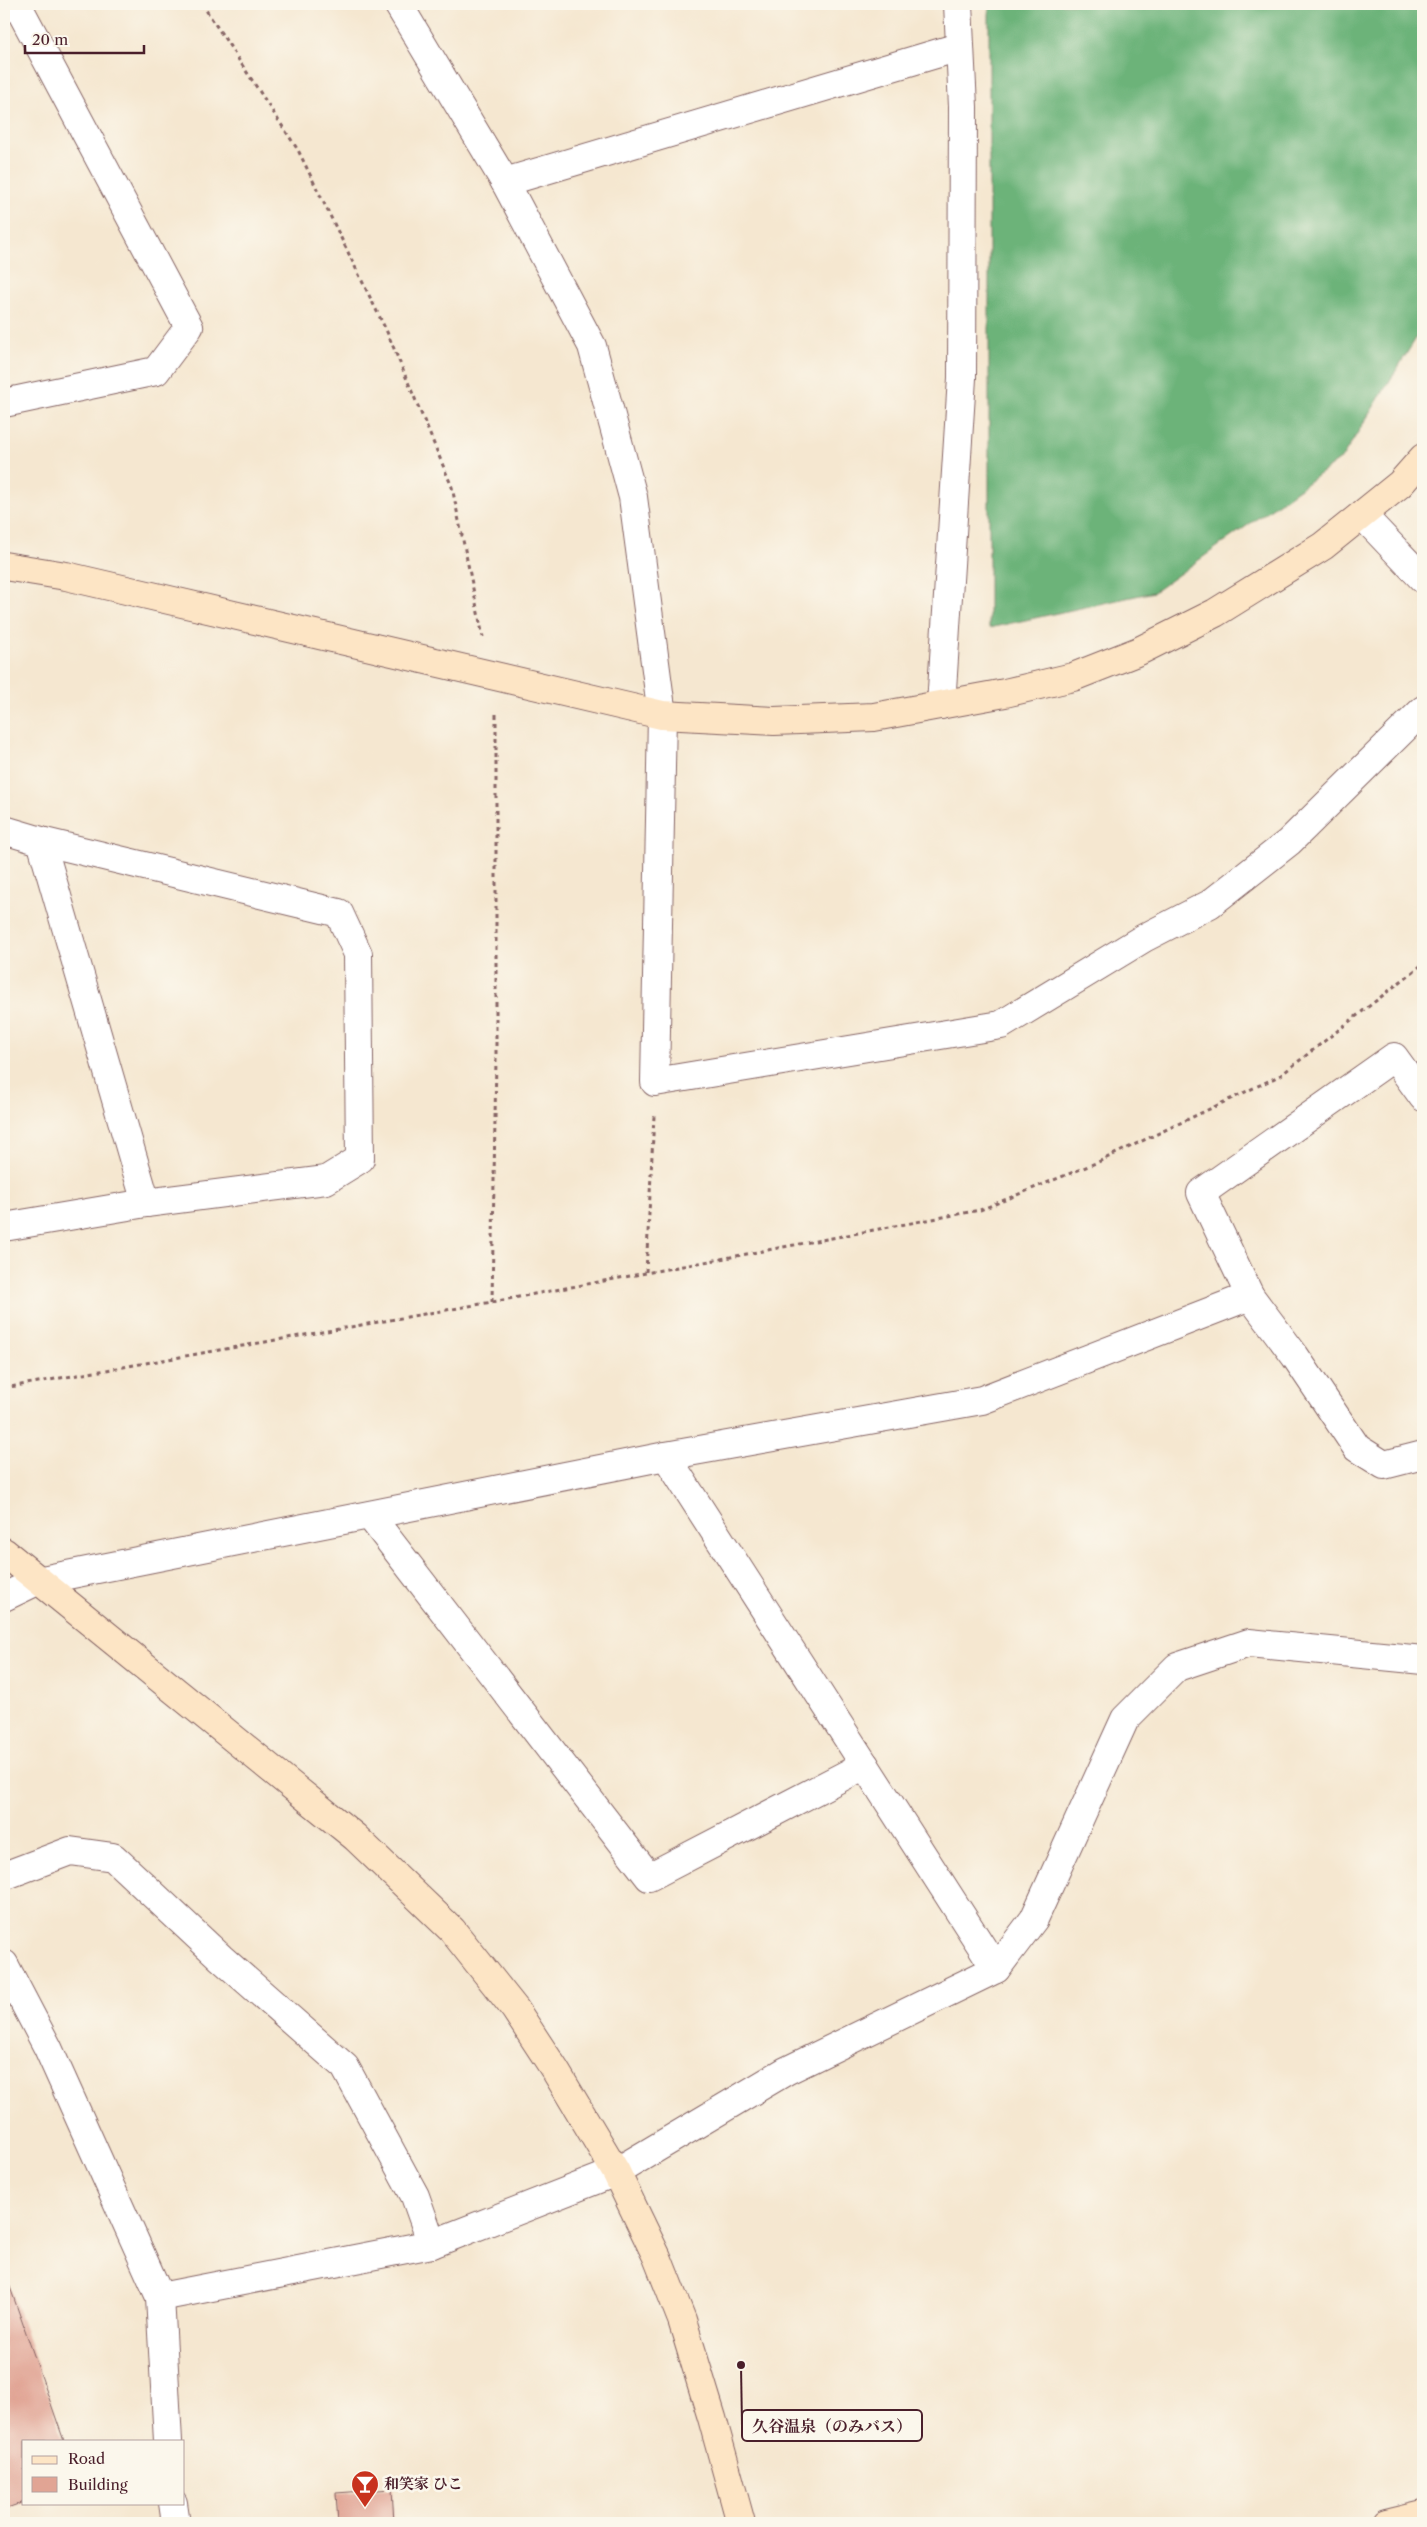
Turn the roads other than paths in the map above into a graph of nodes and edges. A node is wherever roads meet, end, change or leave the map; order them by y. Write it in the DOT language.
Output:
graph roads {
  1 [pos="17,4"];
  2 [pos="398,4"];
  3 [pos="958,4"];
  4 [pos="959,47"];
  5 [pos="505,182"];
  6 [pos="4,403"];
  7 [pos="1423,458"];
  8 [pos="1363,516"];
  9 [pos="4,566"];
  10 [pos="1423,579"];
  11 [pos="941,705"];
  12 [pos="1423,710"];
  13 [pos="662,715"];
  14 [pos="4,830"];
  15 [pos="41,842"];
  16 [pos="1423,1097"];
  17 [pos="146,1203"];
  18 [pos="4,1227"];
  19 [pos="1250,1296"];
  20 [pos="1423,1455"];
  21 [pos="666,1456"];
  22 [pos="371,1516"];
  23 [pos="4,1552"];
  24 [pos="38,1581"];
  25 [pos="4,1597"];
  26 [pos="1423,1660"];
  27 [pos="865,1765"];
  28 [pos="4,1876"];
  29 [pos="4,1964"];
  30 [pos="996,1969"];
  31 [pos="616,2172"];
  32 [pos="432,2244"];
  33 [pos="160,2297"];
  34 [pos="168,2440"];
  35 [pos="173,2504"];
  36 [pos="1423,2514"];
  37 [pos="176,2523"];
  38 [pos="741,2523"];
  39 [pos="1386,2523"];
  1 -- 6 [label="street"];
  2 -- 5 [label="street"];
  3 -- 4 [label="street"];
  4 -- 5 [label="street"];
  4 -- 11 [label="street"];
  5 -- 13 [label="street"];
  7 -- 8 [label="street"];
  8 -- 10 [label="street"];
  8 -- 11 [label="street"];
  9 -- 13 [label="street"];
  11 -- 13 [label="street"];
  12 -- 13 [label="street"];
  14 -- 15 [label="street"];
  15 -- 17 [label="street"];
  15 -- 17 [label="street"];
  16 -- 19 [label="street"];
  17 -- 18 [label="street"];
  19 -- 20 [label="street"];
  19 -- 21 [label="street"];
  21 -- 22 [label="street"];
  21 -- 27 [label="street"];
  22 -- 24 [label="street"];
  22 -- 27 [label="street"];
  23 -- 24 [label="street"];
  24 -- 25 [label="street"];
  24 -- 31 [label="street"];
  26 -- 30 [label="street"];
  27 -- 30 [label="street"];
  28 -- 32 [label="street"];
  29 -- 33 [label="street"];
  30 -- 31 [label="street"];
  31 -- 32 [label="street"];
  31 -- 38 [label="street"];
  32 -- 33 [label="street"];
  33 -- 34 [label="street"];
  35 -- 37 [label="street"];
  36 -- 39 [label="street"];
}
